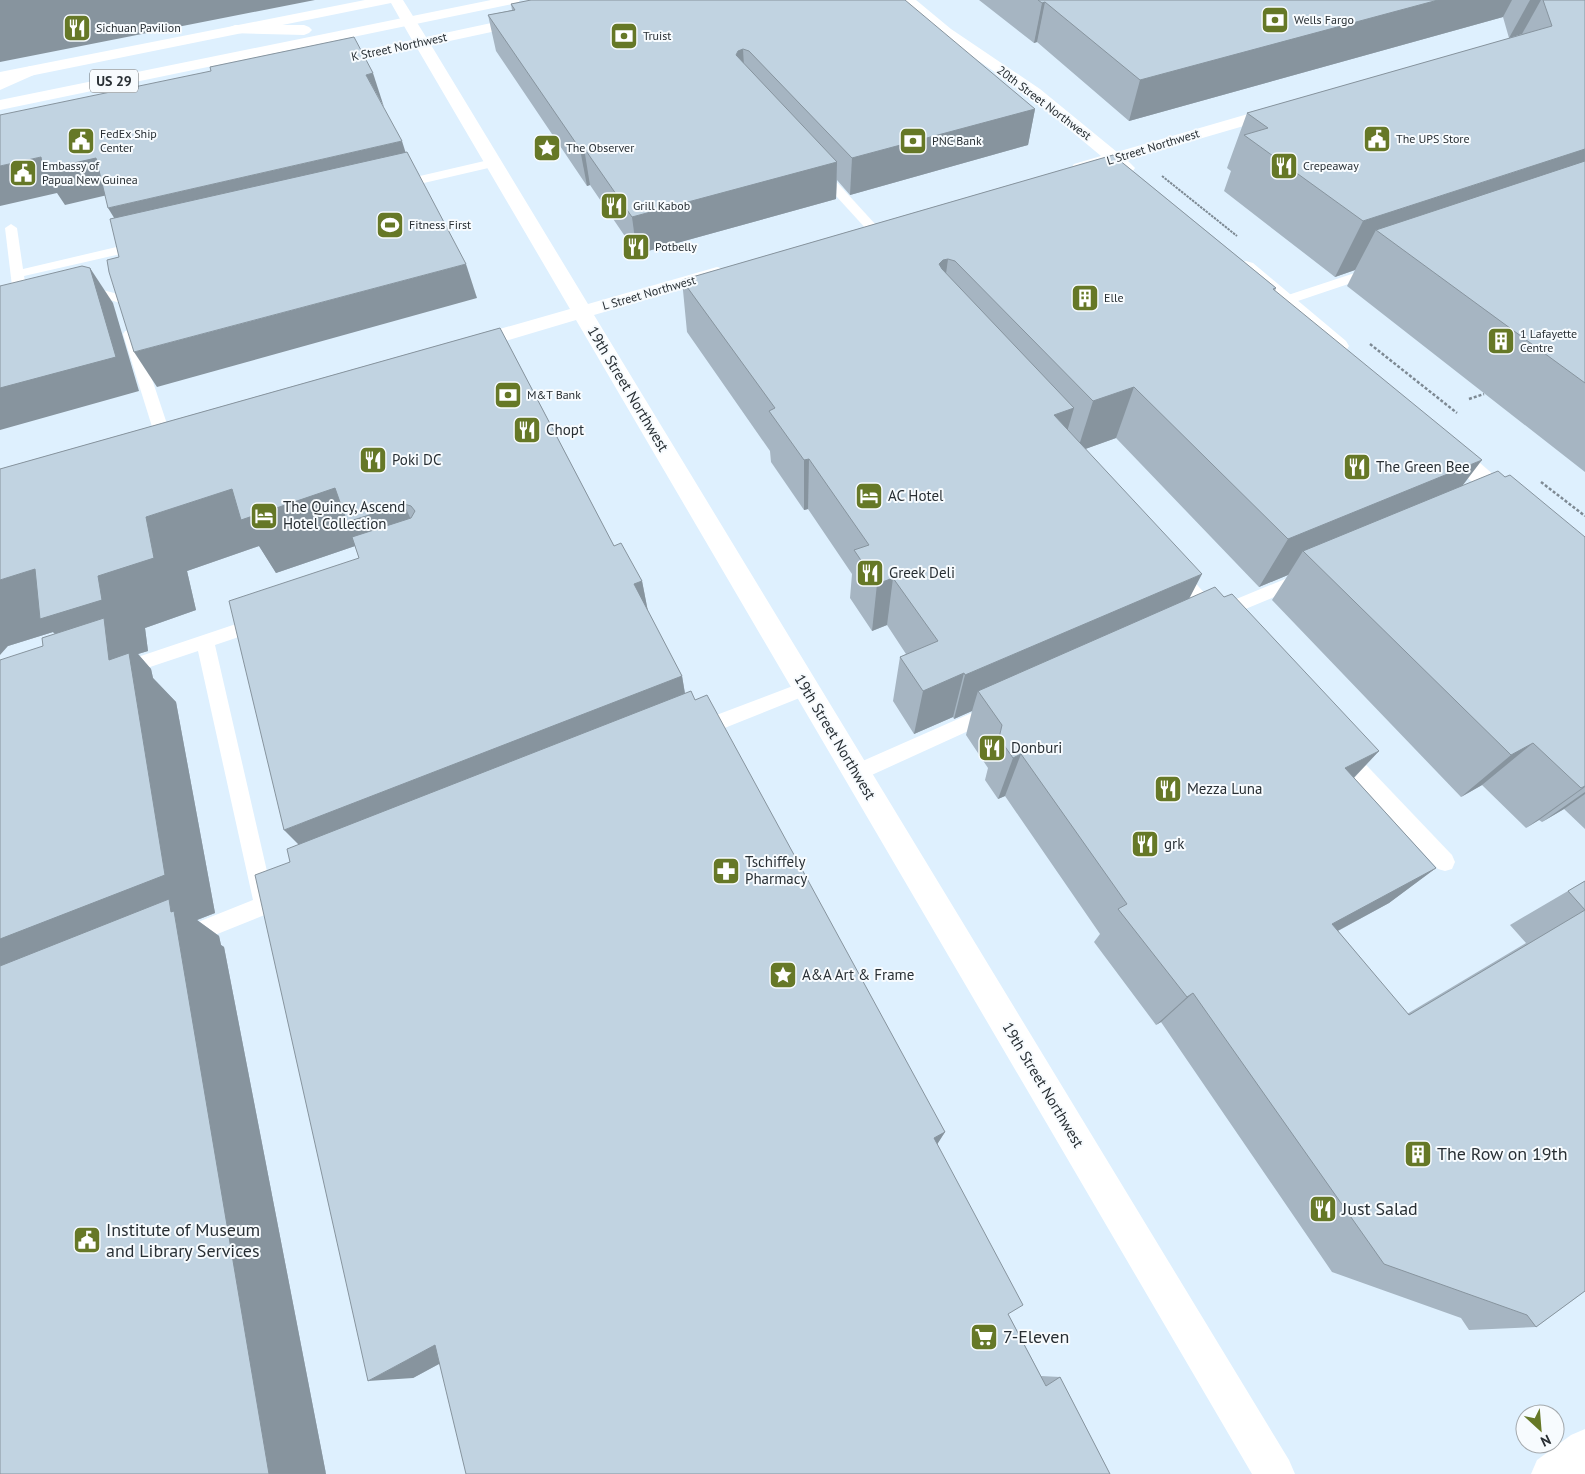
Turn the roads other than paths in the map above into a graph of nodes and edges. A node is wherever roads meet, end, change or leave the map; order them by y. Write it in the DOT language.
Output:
graph roads {
  1 [pos="387,0"];
  2 [pos="396,0"];
  3 [pos="513,0"];
  4 [pos="907,0"];
  5 [pos="460,10"];
  6 [pos="408,21"];
  7 [pos="365,29"];
  8 [pos="234,30"];
  9 [pos="421,42"];
  10 [pos="229,58"];
  11 [pos="306,67"];
  12 [pos="30,71"];
  13 [pos="0,77"];
  14 [pos="188,81"];
  15 [pos="0,85"];
  16 [pos="0,105"];
  17 [pos="1295,106"];
  18 [pos="1115,158"];
  19 [pos="809,160"];
  20 [pos="492,163"];
  21 [pos="1068,172"];
  22 [pos="1142,180"];
  23 [pos="390,187"];
  24 [pos="891,223"];
  25 [pos="10,228"];
  26 [pos="872,228"];
  27 [pos="854,234"];
  28 [pos="152,243"];
  29 [pos="1235,246"];
  30 [pos="1390,265"];
  31 [pos="732,269"];
  32 [pos="17,274"];
  33 [pos="118,280"];
  34 [pos="71,286"];
  35 [pos="23,294"];
  36 [pos="121,298"];
  37 [pos="1287,300"];
  38 [pos="582,312"];
  39 [pos="448,351"];
  40 [pos="1353,359"];
  41 [pos="162,433"];
  42 [pos="1432,433"];
  43 [pos="1524,514"];
  44 [pos="1161,557"];
  45 [pos="1314,574"];
  46 [pos="1214,615"];
  47 [pos="280,616"];
  48 [pos="1197,622"];
  49 [pos="1228,630"];
  50 [pos="205,641"];
  51 [pos="102,676"];
  52 [pos="806,688"];
  53 [pos="1008,706"];
  54 [pos="681,738"];
  55 [pos="1329,739"];
  56 [pos="856,772"];
  57 [pos="1445,862"];
  58 [pos="301,891"];
  59 [pos="264,906"];
  60 [pos="164,946"];
  61 [pos="1585,1449"];
  62 [pos="1275,1474"];
  63 [pos="1551,1474"];
  1 -- 8 [label="main road"];
  2 -- 6 [label="main road, 19th Street Northwest"];
  3 -- 5 [label="main road, K Street Northwest / US 29"];
  4 -- 18 [label="main road, 20th Street Northwest"];
  5 -- 6 [label="main road, K Street Northwest / US 29"];
  5 -- 9 [label="main road, K Street Northwest"];
  6 -- 7 [label="main road, K Street Northwest / US 29"];
  6 -- 9 [label="main road, 19th Street Northwest"];
  7 -- 8 [label="main road"];
  7 -- 10 [label="main road, K Street Northwest / US 29"];
  8 -- 12 [label="main road"];
  9 -- 11 [label="main road, K Street Northwest"];
  9 -- 20 [label="main road, 19th Street Northwest"];
  10 -- 14 [label="main road"];
  10 -- 16 [label="main road, K Street Northwest / US 29"];
  12 -- 13 [label="main road"];
  12 -- 15 [label="main road"];
  17 -- 18 [label="main road, L Street Northwest"];
  18 -- 21 [label="main road, L Street Northwest"];
  18 -- 22 [label="main road, 20th Street Northwest"];
  19 -- 26 [label="lane"];
  20 -- 23 [label="lane"];
  20 -- 38 [label="main road, 19th Street Northwest"];
  24 -- 26 [label="main road"];
  25 -- 32 [label="lane"];
  26 -- 27 [label="main road"];
  28 -- 32 [label="lane"];
  29 -- 37 [label="main road"];
  30 -- 37 [label="lane"];
  31 -- 38 [label="main road, L Street Northwest"];
  32 -- 35 [label="lane"];
  33 -- 36 [label="lane"];
  34 -- 36 [label="lane"];
  36 -- 41 [label="lane"];
  37 -- 40 [label="main road"];
  38 -- 39 [label="main road, L Street Northwest"];
  38 -- 52 [label="main road, 19th Street Northwest"];
  42 -- 43 [label="main road"];
  44 -- 46 [label="lane"];
  45 -- 46 [label="lane"];
  46 -- 48 [label="lane"];
  46 -- 49 [label="lane"];
  47 -- 50 [label="lane"];
  50 -- 51 [label="lane"];
  50 -- 59 [label="lane"];
  52 -- 54 [label="lane"];
  52 -- 56 [label="main road, 19th Street Northwest"];
  53 -- 56 [label="lane"];
  55 -- 57 [label="lane"];
  56 -- 62 [label="main road, 19th Street Northwest"];
  58 -- 59 [label="lane"];
  59 -- 60 [label="lane"];
  61 -- 63 [label="main road"];
}
